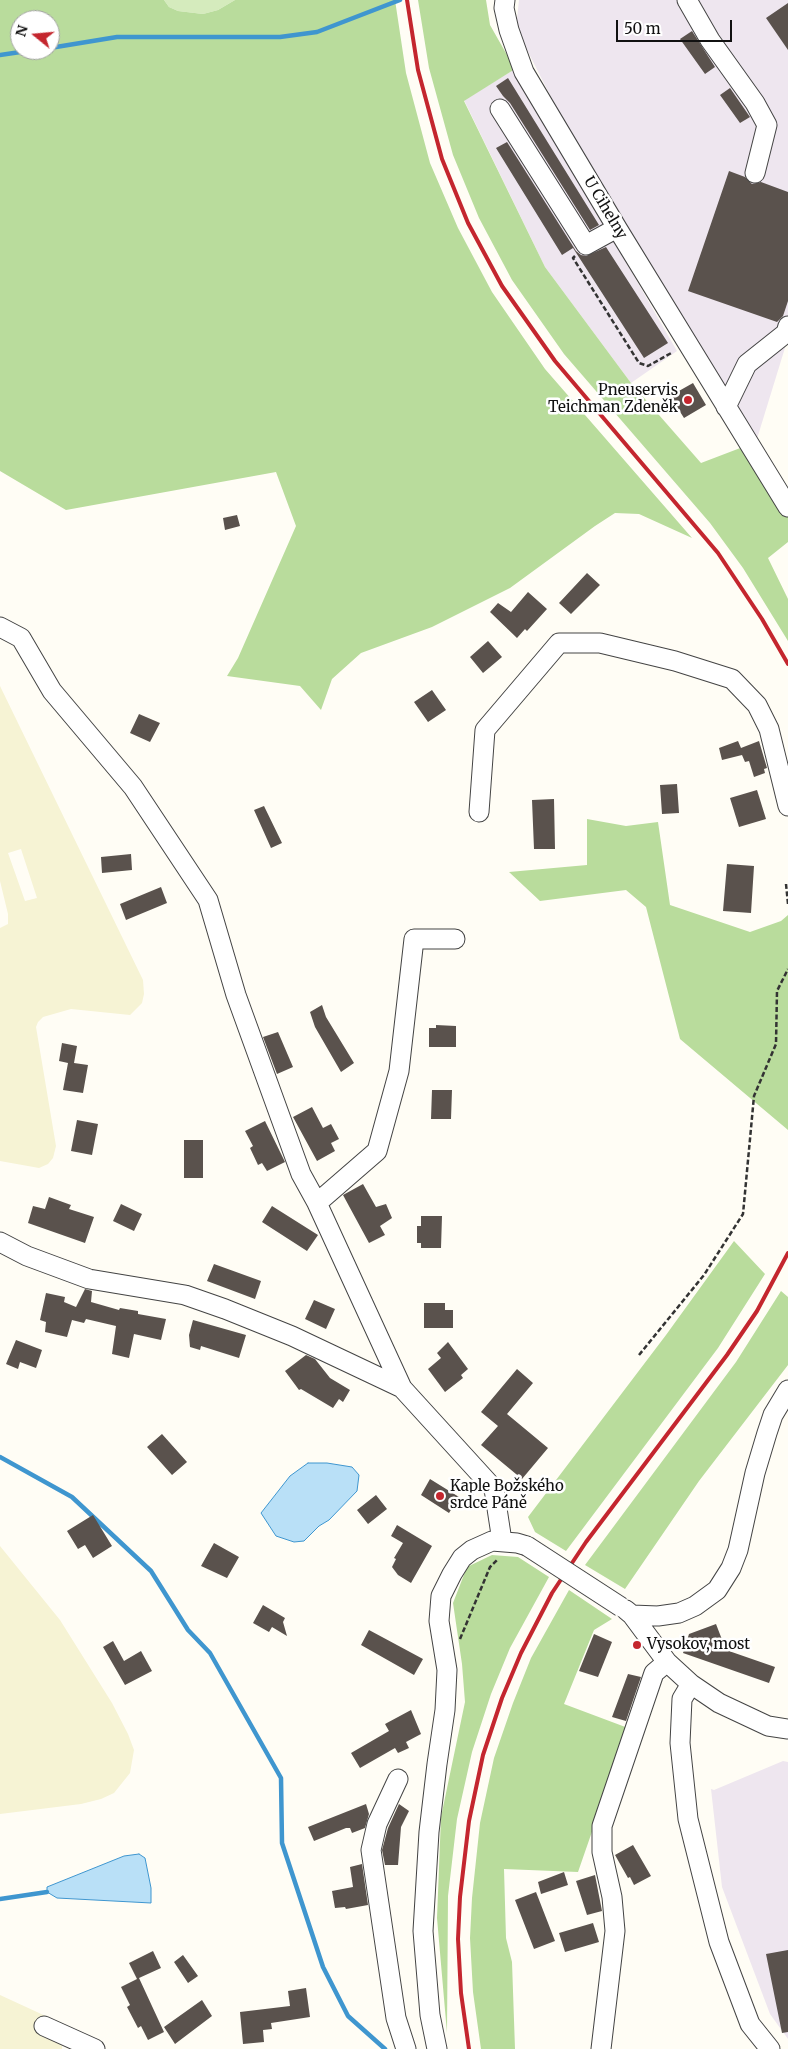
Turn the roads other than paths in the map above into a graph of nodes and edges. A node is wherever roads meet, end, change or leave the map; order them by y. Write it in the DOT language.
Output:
graph roads {
  1 [pos="505,0"];
  2 [pos="687,0"];
  3 [pos="500,109"];
  4 [pos="755,173"];
  5 [pos="617,228"];
  6 [pos="788,326"];
  7 [pos="726,407"];
  8 [pos="788,507"];
  9 [pos="0,627"];
  10 [pos="788,806"];
  11 [pos="479,812"];
  12 [pos="454,939"];
  13 [pos="317,1203"];
  14 [pos="0,1242"];
  15 [pos="402,1388"];
  16 [pos="788,1390"];
  17 [pos="515,1543"];
  18 [pos="626,1611"];
  19 [pos="667,1662"];
  20 [pos="691,1684"];
  21 [pos="788,1729"];
  22 [pos="398,1780"];
  23 [pos="44,2026"];
  24 [pos="95,2049"];
  25 [pos="406,2049"];
  26 [pos="437,2049"];
  27 [pos="601,2049"];
  28 [pos="770,2049"];
  1 -- 5 [label="street, U Cihelny"];
  2 -- 4 [label="street"];
  3 -- 5 [label="street"];
  5 -- 7 [label="street, U Cihelny"];
  6 -- 7 [label="street"];
  7 -- 8 [label="street, U Cihelny"];
  9 -- 13 [label="street"];
  10 -- 11 [label="street"];
  12 -- 13 [label="street"];
  13 -- 15 [label="street"];
  14 -- 15 [label="street"];
  15 -- 17 [label="street"];
  16 -- 18 [label="street"];
  17 -- 18 [label="street, bridge"];
  17 -- 26 [label="street"];
  18 -- 19 [label="street"];
  19 -- 20 [label="street"];
  19 -- 27 [label="street"];
  20 -- 21 [label="street"];
  20 -- 28 [label="street"];
  22 -- 25 [label="street"];
  23 -- 24 [label="street"];
}
